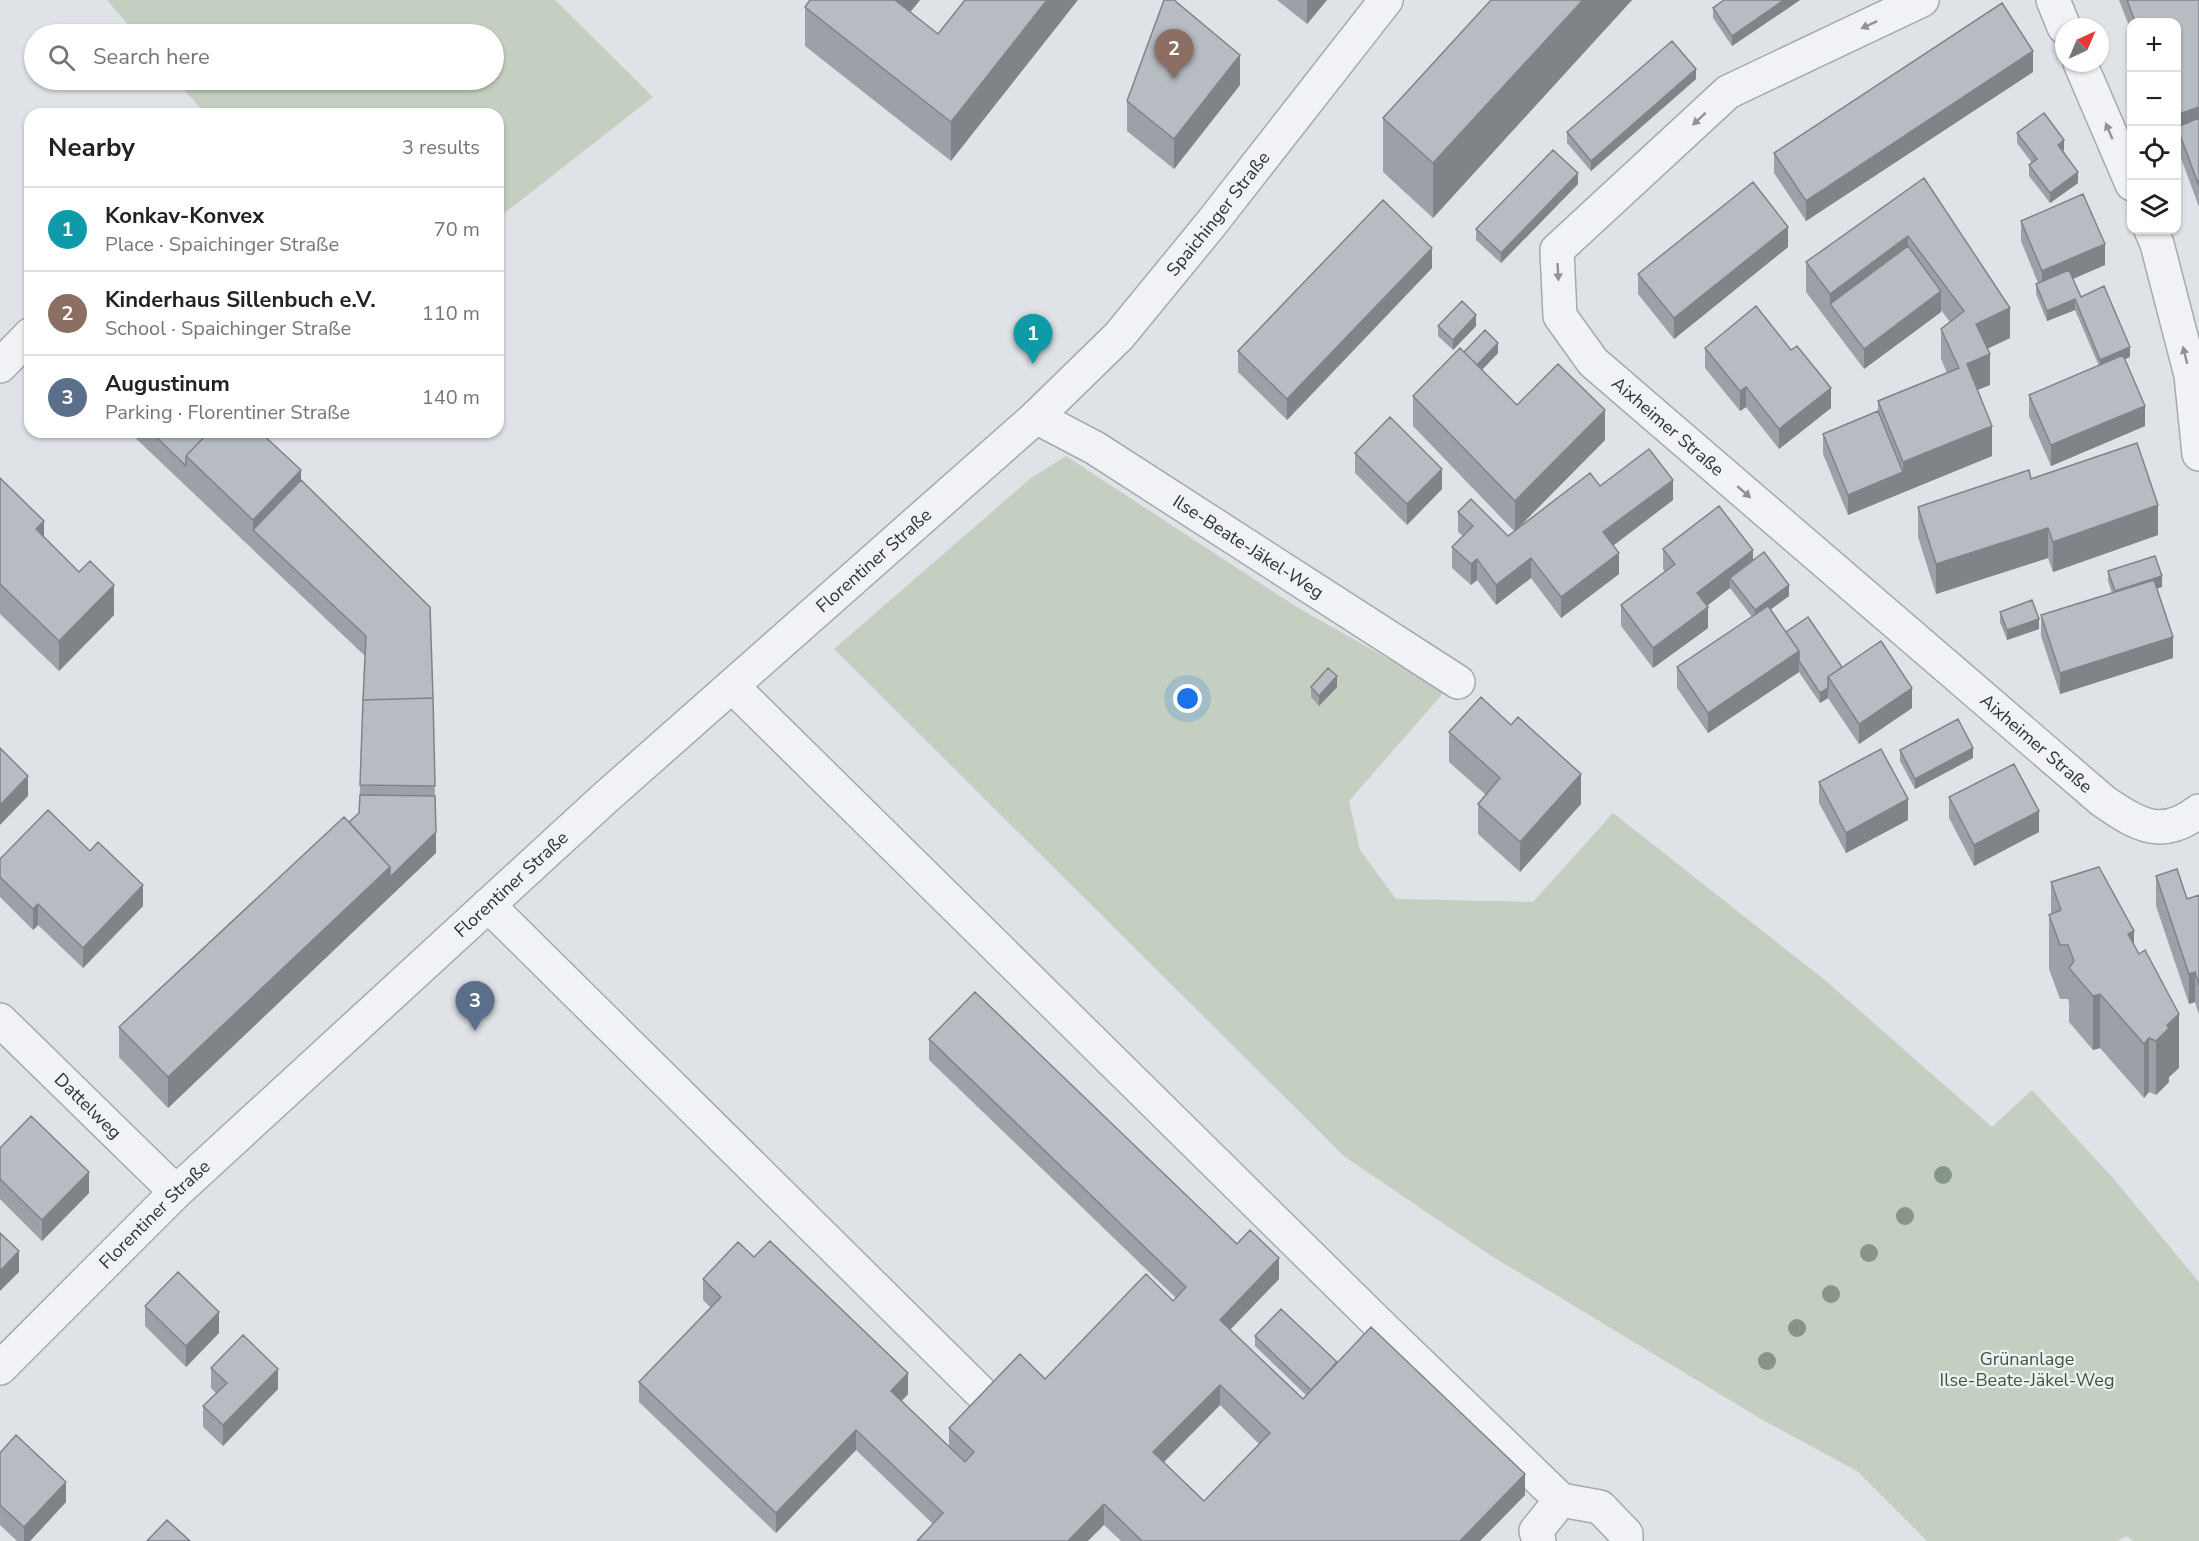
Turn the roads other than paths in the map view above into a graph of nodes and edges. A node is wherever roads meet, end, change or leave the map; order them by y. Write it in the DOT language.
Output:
graph roads {
  1 [pos="1386,0"];
  2 [pos="1922,0"];
  3 [pos="2053,0"];
  4 [pos="2060,18"];
  5 [pos="2084,72"];
  6 [pos="2130,180"];
  7 [pos="2152,234"];
  8 [pos="24,341"];
  9 [pos="0,366"];
  10 [pos="1036,417"];
  11 [pos="2199,454"];
  12 [pos="1458,682"];
  13 [pos="732,686"];
  14 [pos="2194,815"];
  15 [pos="488,905"];
  16 [pos="0,1020"];
  17 [pos="176,1192"];
  18 [pos="0,1368"];
  19 [pos="979,1391"];
  20 [pos="1561,1500"];
  21 [pos="1539,1541"];
  22 [pos="1626,1541"];
  1 -- 10 [label="street, Spaichinger Straße"];
  2 -- 14 [label="street, Aixheimer Straße, one-way"];
  3 -- 4 [label="street"];
  6 -- 5 [label="street, one-way"];
  11 -- 7 [label="street, one-way"];
  8 -- 9 [label="street"];
  10 -- 12 [label="street, Ilse-Beate-Jäkel-Weg"];
  10 -- 13 [label="street, Florentiner Straße"];
  13 -- 15 [label="street, Florentiner Straße"];
  13 -- 20 [label="street"];
  15 -- 17 [label="street, Florentiner Straße"];
  15 -- 19 [label="street"];
  16 -- 17 [label="street, Dattelweg"];
  17 -- 18 [label="street, Florentiner Straße"];
  20 -- 21 [label="street"];
  20 -- 22 [label="street"];
}
